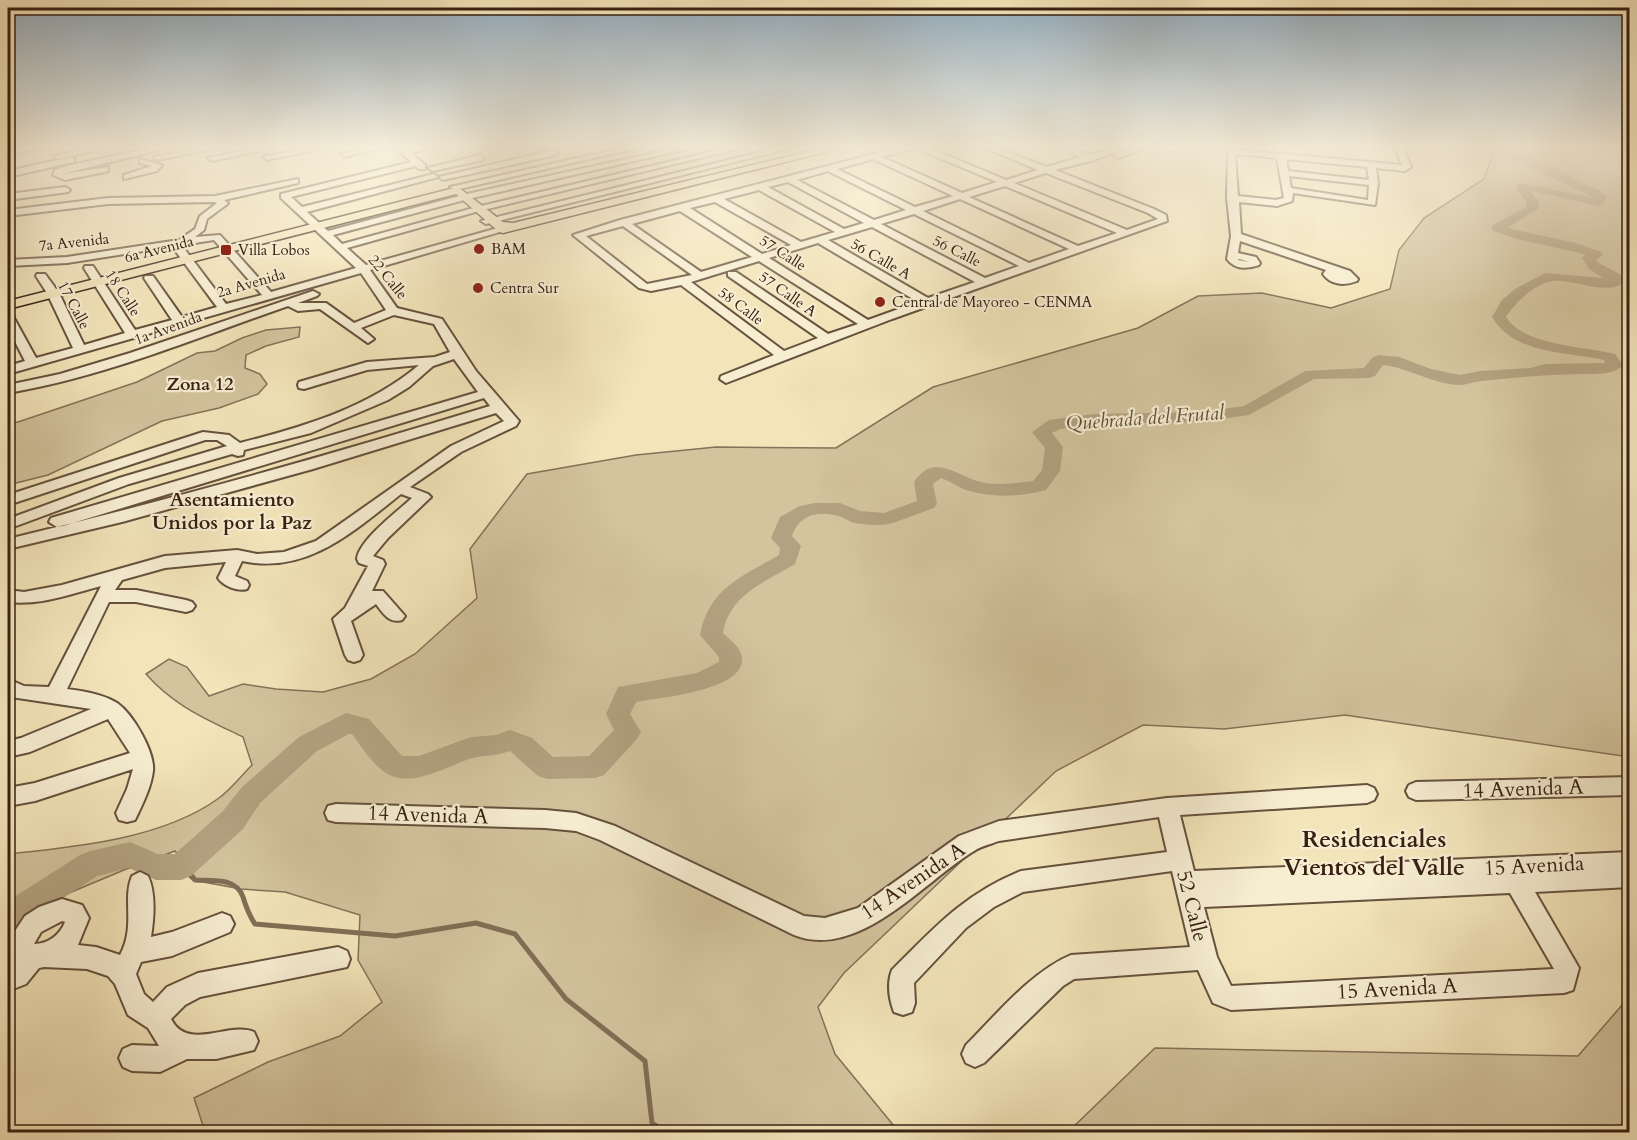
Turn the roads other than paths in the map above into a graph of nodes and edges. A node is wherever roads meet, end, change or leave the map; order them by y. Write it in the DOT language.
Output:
graph roads {
  1 [pos="204,199"];
  2 [pos="215,199"];
  3 [pos="287,199"];
  4 [pos="338,199"];
  5 [pos="435,199"];
  6 [pos="465,199"];
  7 [pos="523,199"];
  8 [pos="582,199"];
  9 [pos="620,199"];
  10 [pos="630,199"];
  11 [pos="710,199"];
  12 [pos="717,199"];
  13 [pos="783,199"];
  14 [pos="826,199"];
  15 [pos="893,199"];
  16 [pos="961,199"];
  17 [pos="968,199"];
  18 [pos="1046,199"];
  19 [pos="1117,199"];
  20 [pos="1232,199"];
  21 [pos="1241,199"];
  22 [pos="1289,199"];
  23 [pos="1347,199"];
  24 [pos="1372,199"];
  25 [pos="623,201"];
  26 [pos="681,207"];
  27 [pos="478,210"];
  28 [pos="299,211"];
  29 [pos="919,212"];
  30 [pos="8,213"];
  31 [pos="623,222"];
  32 [pos="499,224"];
  33 [pos="875,226"];
  34 [pos="322,230"];
  35 [pos="843,232"];
  36 [pos="1126,233"];
  37 [pos="1236,236"];
  38 [pos="823,242"];
  39 [pos="799,245"];
  40 [pos="341,248"];
  41 [pos="227,249"];
  42 [pos="1076,249"];
  43 [pos="182,250"];
  44 [pos="135,257"];
  45 [pos="1232,259"];
  46 [pos="355,260"];
  47 [pos="765,260"];
  48 [pos="8,263"];
  49 [pos="1029,267"];
  50 [pos="89,268"];
  51 [pos="367,272"];
  52 [pos="1342,272"];
  53 [pos="146,274"];
  54 [pos="732,274"];
  55 [pos="41,276"];
  56 [pos="700,276"];
  57 [pos="97,282"];
  58 [pos="984,282"];
  59 [pos="686,284"];
  60 [pos="264,291"];
  61 [pos="52,293"];
  62 [pos="928,303"];
  63 [pos="8,305"];
  64 [pos="294,305"];
  65 [pos="223,308"];
  66 [pos="393,311"];
  67 [pos="8,318"];
  68 [pos="179,321"];
  69 [pos="868,325"];
  70 [pos="352,328"];
  71 [pos="132,334"];
  72 [pos="368,339"];
  73 [pos="827,339"];
  74 [pos="80,349"];
  75 [pos="456,354"];
  76 [pos="782,356"];
  77 [pos="436,360"];
  78 [pos="32,363"];
  79 [pos="8,370"];
  80 [pos="726,379"];
  81 [pos="304,385"];
  82 [pos="8,390"];
  83 [pos="488,393"];
  84 [pos="499,408"];
  85 [pos="236,447"];
  86 [pos="244,467"];
  87 [pos="399,488"];
  88 [pos="8,500"];
  89 [pos="8,524"];
  90 [pos="8,538"];
  91 [pos="8,544"];
  92 [pos="237,555"];
  93 [pos="115,577"];
  94 [pos="241,585"];
  95 [pos="8,596"];
  96 [pos="103,596"];
  97 [pos="186,606"];
  98 [pos="353,610"];
  99 [pos="396,616"];
  100 [pos="354,655"];
  101 [pos="8,686"];
  102 [pos="55,694"];
  103 [pos="111,709"];
  104 [pos="8,748"];
  105 [pos="143,757"];
  106 [pos="1629,786"];
  107 [pos="1416,791"];
  108 [pos="1367,794"];
  109 [pos="8,797"];
  110 [pos="1167,807"];
  111 [pos="127,813"];
  112 [pos="336,813"];
  113 [pos="1181,860"];
  114 [pos="1629,861"];
  115 [pos="1512,875"];
  116 [pos="1629,877"];
  117 [pos="140,883"];
  118 [pos="1188,890"];
  119 [pos="222,924"];
  120 [pos="1205,958"];
  121 [pos="338,959"];
  122 [pos="129,962"];
  123 [pos="8,979"];
  124 [pos="1230,998"];
  125 [pos="903,1003"];
  126 [pos="156,1017"];
  127 [pos="245,1041"];
  128 [pos="183,1045"];
  129 [pos="975,1054"];
  130 [pos="132,1058"];
  1 -- 30 [label="street"];
  2 -- 43 [label="street"];
  3 -- 28 [label="street, 22 Calle"];
  4 -- 28 [label="street"];
  5 -- 34 [label="main road, 6a Avenida"];
  6 -- 27 [label="main road"];
  7 -- 27 [label="street"];
  8 -- 32 [label="street"];
  9 -- 25 [label="street"];
  10 -- 25 [label="main road, 2a Avenida"];
  11 -- 26 [label="street"];
  12 -- 39 [label="street"];
  13 -- 35 [label="street, 56 Calle A"];
  14 -- 33 [label="street, 56 Calle"];
  15 -- 29 [label="street"];
  16 -- 29 [label="street"];
  17 -- 42 [label="street"];
  18 -- 36 [label="street"];
  19 -- 36 [label="street"];
  20 -- 37 [label="street"];
  21 -- 22 [label="street"];
  23 -- 24 [label="street"];
  25 -- 32 [label="main road, 2a Avenida"];
  26 -- 31 [label="street"];
  26 -- 47 [label="street, 57 Calle"];
  27 -- 32 [label="main road"];
  27 -- 40 [label="street"];
  28 -- 34 [label="street, 22 Calle"];
  29 -- 33 [label="street"];
  29 -- 49 [label="street"];
  31 -- 56 [label="street"];
  31 -- 59 [label="street"];
  32 -- 46 [label="street"];
  32 -- 51 [label="street, 2a Avenida"];
  33 -- 35 [label="street"];
  33 -- 38 [label="street"];
  33 -- 58 [label="street, 56 Calle"];
  34 -- 40 [label="street, 22 Calle"];
  34 -- 41 [label="main road, 6a Avenida"];
  35 -- 38 [label="street"];
  36 -- 42 [label="street"];
  37 -- 45 [label="street"];
  37 -- 52 [label="street"];
  38 -- 39 [label="street"];
  38 -- 47 [label="street"];
  38 -- 62 [label="street, 56 Calle A"];
  39 -- 47 [label="street"];
  40 -- 46 [label="street, 22 Calle"];
  41 -- 43 [label="main road, 6a Avenida"];
  41 -- 43 [label="street, 7a Avenida"];
  41 -- 60 [label="street"];
  42 -- 49 [label="street"];
  43 -- 48 [label="street, 7a Avenida"];
  43 -- 53 [label="main road, 6a Avenida"];
  43 -- 65 [label="street"];
  44 -- 53 [label="street"];
  46 -- 51 [label="street, 22 Calle"];
  46 -- 60 [label="street"];
  47 -- 54 [label="street"];
  47 -- 56 [label="street"];
  47 -- 69 [label="street, 57 Calle"];
  49 -- 58 [label="street"];
  50 -- 57 [label="street, 18 Calle"];
  51 -- 60 [label="street, 2a Avenida"];
  51 -- 64 [label="street, 1a Avenida"];
  51 -- 66 [label="street, 22 Calle"];
  53 -- 57 [label="main road, 6a Avenida"];
  53 -- 68 [label="street"];
  54 -- 59 [label="street"];
  54 -- 73 [label="street, 57 Calle A"];
  55 -- 61 [label="street, 17 Calle"];
  56 -- 59 [label="street"];
  57 -- 61 [label="main road, 6a Avenida"];
  57 -- 71 [label="street, 18 Calle"];
  58 -- 62 [label="street"];
  59 -- 76 [label="street, 58 Calle"];
  60 -- 65 [label="street, 2a Avenida"];
  61 -- 63 [label="main road, 6a Avenida"];
  61 -- 74 [label="street, 17 Calle"];
  62 -- 69 [label="street"];
  64 -- 70 [label="street"];
  64 -- 82 [label="street, 1a Avenida"];
  65 -- 68 [label="street, 2a Avenida"];
  66 -- 70 [label="street"];
  66 -- 75 [label="street, 22 Calle"];
  67 -- 78 [label="street"];
  68 -- 71 [label="street, 2a Avenida"];
  69 -- 73 [label="street"];
  70 -- 72 [label="street"];
  71 -- 74 [label="street, 2a Avenida"];
  73 -- 76 [label="street"];
  74 -- 78 [label="street, 2a Avenida"];
  75 -- 77 [label="street"];
  75 -- 83 [label="street, 22 Calle"];
  76 -- 80 [label="street"];
  77 -- 81 [label="street"];
  77 -- 85 [label="street"];
  78 -- 79 [label="street, 2a Avenida"];
  83 -- 84 [label="street, 22 Calle"];
  83 -- 86 [label="street"];
  84 -- 87 [label="street, 22 Calle"];
  84 -- 91 [label="street"];
  85 -- 86 [label="street"];
  85 -- 88 [label="street"];
  85 -- 89 [label="street"];
  86 -- 90 [label="street"];
  87 -- 92 [label="street"];
  87 -- 98 [label="street"];
  92 -- 93 [label="street"];
  92 -- 94 [label="street"];
  93 -- 95 [label="street"];
  93 -- 96 [label="street"];
  96 -- 97 [label="street"];
  96 -- 102 [label="street"];
  98 -- 99 [label="street"];
  98 -- 100 [label="street"];
  101 -- 102 [label="street"];
  102 -- 103 [label="street"];
  103 -- 104 [label="street"];
  103 -- 105 [label="street"];
  105 -- 109 [label="street"];
  105 -- 111 [label="street"];
  106 -- 107 [label="street, 14 Avenida A"];
  108 -- 110 [label="street, 14 Avenida A"];
  110 -- 112 [label="street, 14 Avenida A"];
  110 -- 113 [label="street, 52 Calle"];
  113 -- 118 [label="street, 52 Calle"];
  113 -- 125 [label="street"];
  114 -- 115 [label="street, 15 Avenida"];
  115 -- 116 [label="street, 15 Avenida"];
  115 -- 118 [label="street, 15 Avenida"];
  115 -- 124 [label="street, 15 Avenida A"];
  117 -- 122 [label="street"];
  118 -- 120 [label="street, 52 Calle"];
  119 -- 122 [label="street"];
  120 -- 124 [label="street, 52 Calle"];
  120 -- 129 [label="street"];
  121 -- 126 [label="street"];
  122 -- 123 [label="street"];
  122 -- 126 [label="street"];
  126 -- 128 [label="street"];
  127 -- 128 [label="street"];
  128 -- 130 [label="street"];
}
